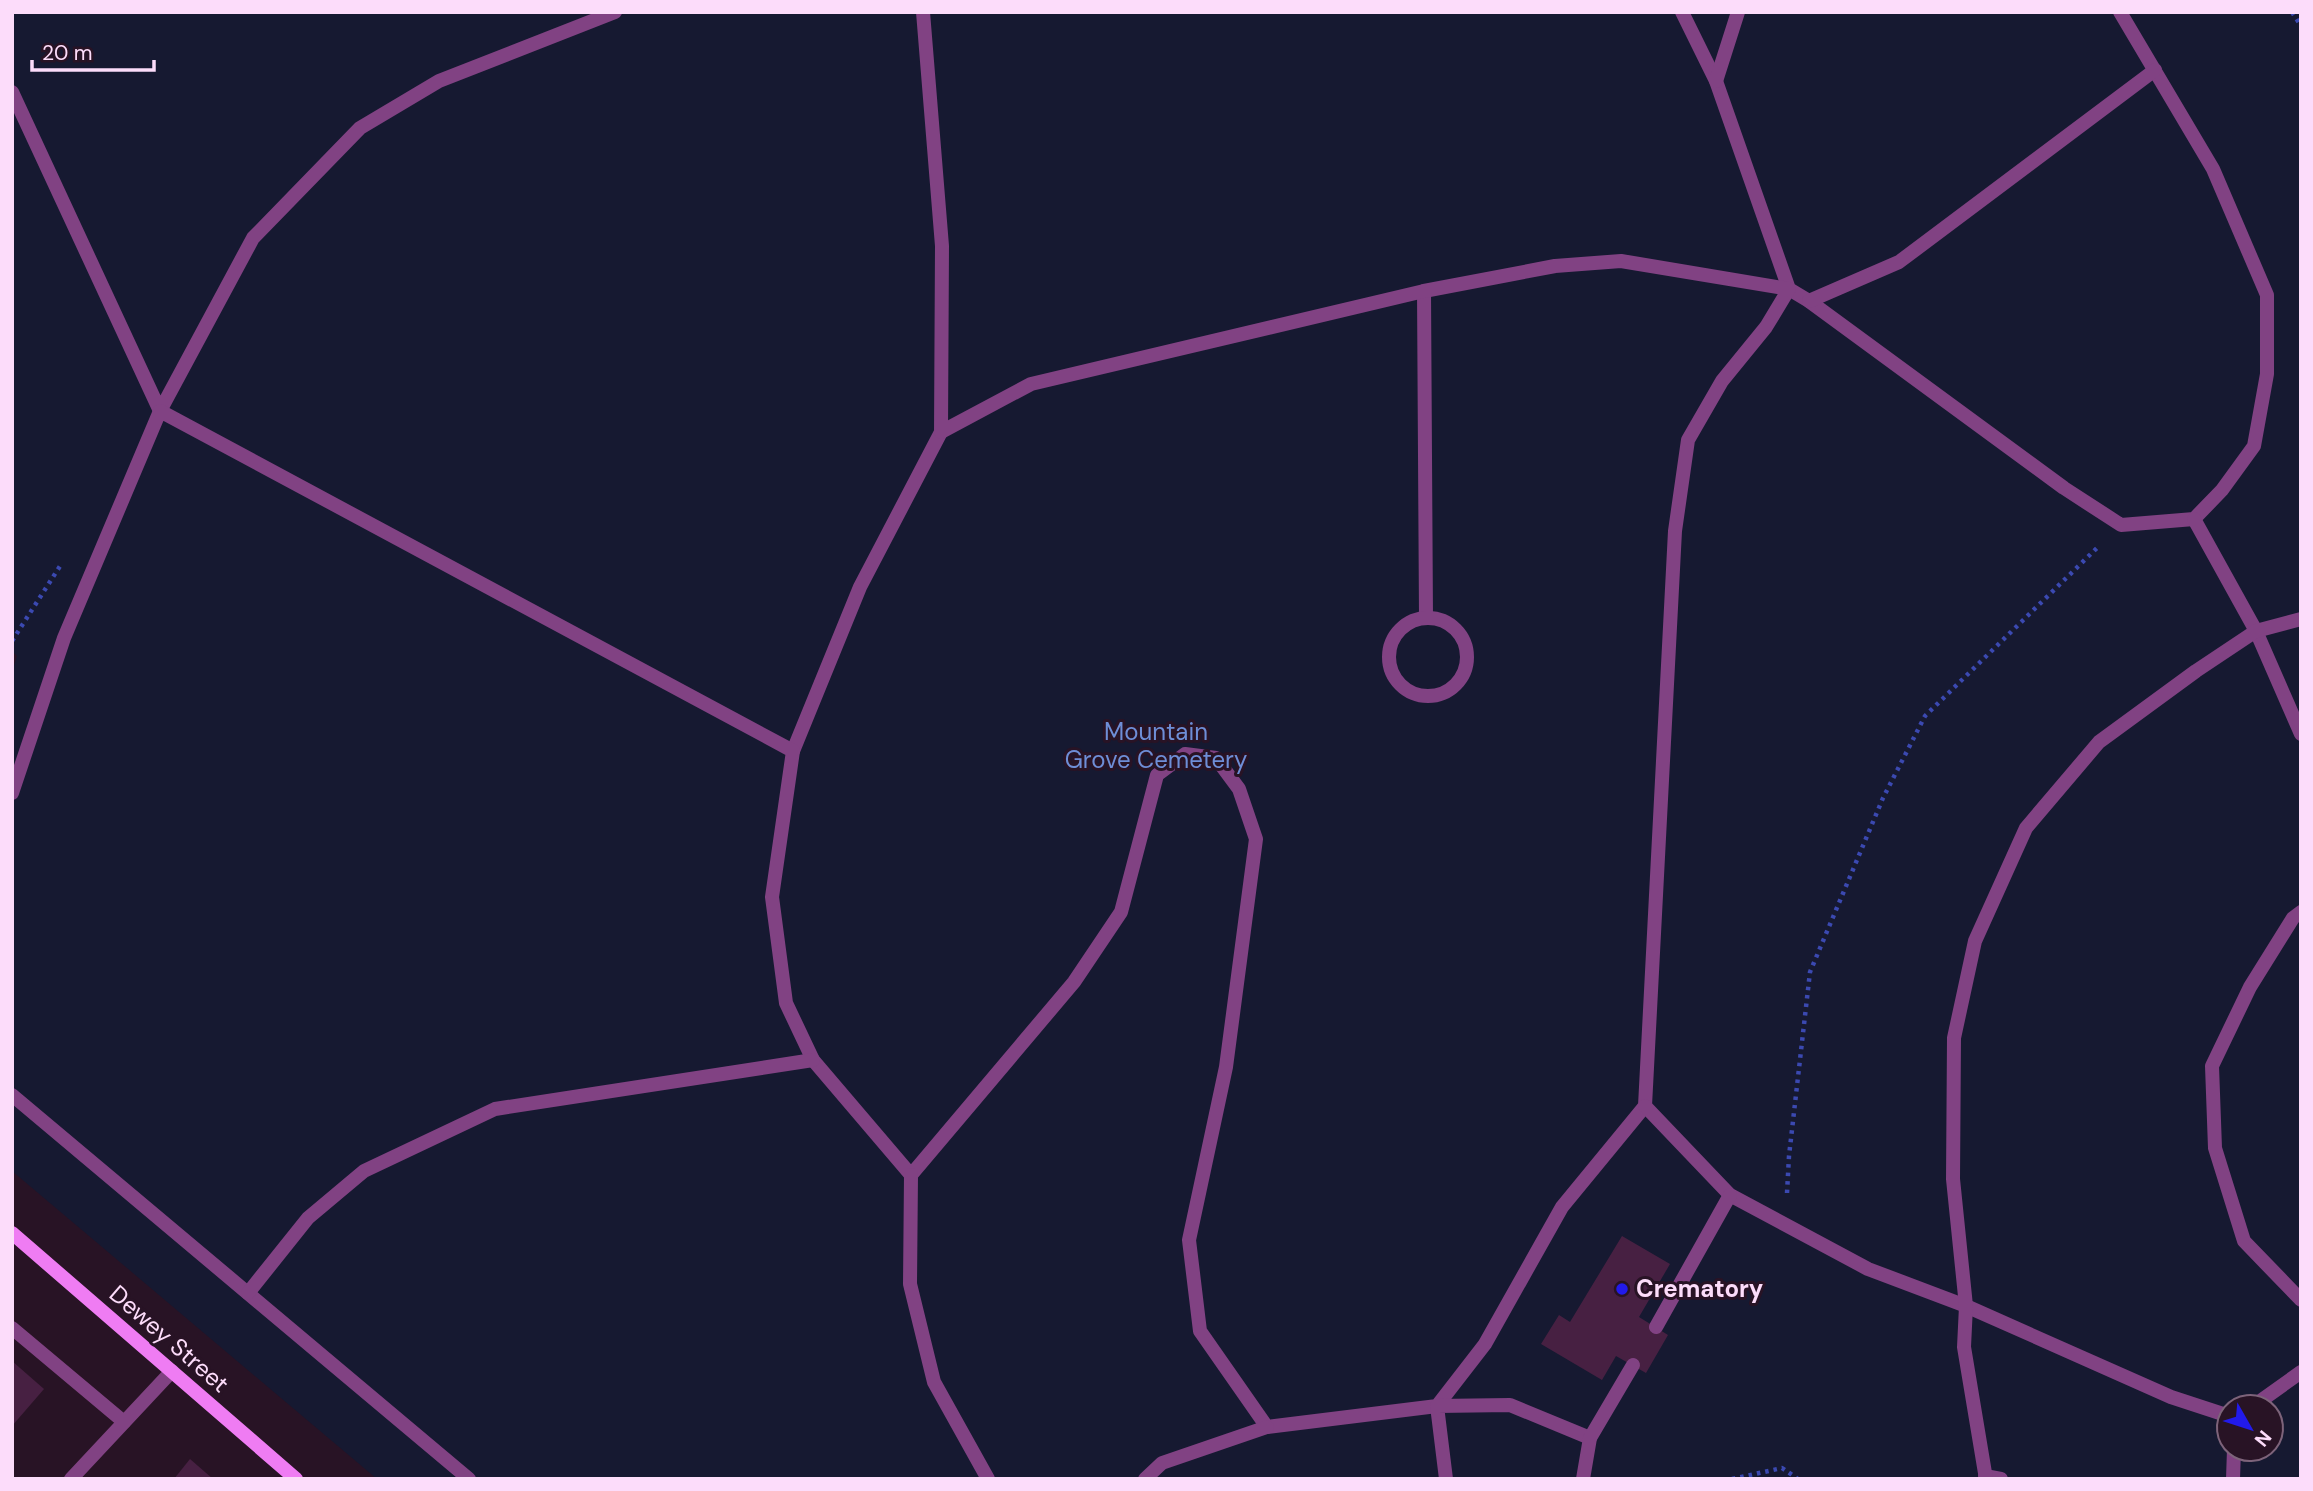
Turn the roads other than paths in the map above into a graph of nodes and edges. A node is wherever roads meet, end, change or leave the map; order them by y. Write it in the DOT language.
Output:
graph roads {
  1 [pos="615,12"];
  2 [pos="923,12"];
  3 [pos="1682,12"];
  4 [pos="1738,12"];
  5 [pos="2120,12"];
  6 [pos="2155,70"];
  7 [pos="1716,81"];
  8 [pos="12,92"];
  9 [pos="1789,289"];
  10 [pos="1424,291"];
  11 [pos="1809,301"];
  12 [pos="160,411"];
  13 [pos="941,432"];
  14 [pos="2194,519"];
  15 [pos="1426,618"];
  16 [pos="2301,618"];
  17 [pos="2256,631"];
  18 [pos="2301,734"];
  19 [pos="793,751"];
  20 [pos="12,793"];
  21 [pos="2301,912"];
  22 [pos="813,1060"];
  23 [pos="12,1096"];
  24 [pos="1645,1106"];
  25 [pos="911,1175"];
  26 [pos="1730,1195"];
  27 [pos="12,1233"];
  28 [pos="248,1293"];
  29 [pos="2301,1300"];
  30 [pos="1966,1306"];
  31 [pos="1656,1327"];
  32 [pos="12,1328"];
  33 [pos="1633,1365"];
  34 [pos="172,1371"];
  35 [pos="2301,1373"];
  36 [pos="2272,1393"];
  37 [pos="1437,1406"];
  38 [pos="2215,1411"];
  39 [pos="124,1422"];
  40 [pos="1267,1427"];
  41 [pos="1590,1438"];
  42 [pos="1985,1478"];
  43 [pos="71,1479"];
  44 [pos="296,1479"];
  45 [pos="469,1479"];
  46 [pos="988,1479"];
  47 [pos="1145,1479"];
  48 [pos="1446,1479"];
  49 [pos="1583,1479"];
  50 [pos="2000,1479"];
  1 -- 12 [label="lane"];
  2 -- 13 [label="lane"];
  3 -- 7 [label="lane"];
  4 -- 7 [label="lane"];
  5 -- 6 [label="lane"];
  6 -- 11 [label="lane"];
  6 -- 14 [label="lane"];
  7 -- 9 [label="lane"];
  8 -- 12 [label="lane"];
  9 -- 10 [label="lane"];
  9 -- 11 [label="lane"];
  9 -- 24 [label="lane"];
  10 -- 13 [label="lane"];
  10 -- 15 [label="lane"];
  11 -- 14 [label="lane"];
  12 -- 19 [label="lane"];
  12 -- 20 [label="lane"];
  13 -- 19 [label="lane"];
  14 -- 17 [label="lane"];
  15 -- 15 [label="lane"];
  16 -- 17 [label="lane"];
  17 -- 18 [label="lane"];
  17 -- 30 [label="lane"];
  19 -- 22 [label="lane"];
  21 -- 29 [label="lane"];
  22 -- 25 [label="lane"];
  22 -- 28 [label="lane"];
  23 -- 28 [label="lane"];
  24 -- 26 [label="lane"];
  24 -- 37 [label="lane"];
  25 -- 40 [label="lane"];
  25 -- 46 [label="lane"];
  26 -- 30 [label="lane"];
  26 -- 31 [label="lane"];
  27 -- 34 [label="main road, Dewey Street"];
  28 -- 45 [label="lane"];
  30 -- 38 [label="lane"];
  30 -- 42 [label="lane"];
  32 -- 39 [label="lane"];
  33 -- 41 [label="lane"];
  34 -- 39 [label="lane"];
  34 -- 44 [label="main road, Dewey Street"];
  35 -- 36 [label="lane"];
  37 -- 40 [label="lane"];
  37 -- 41 [label="lane"];
  37 -- 48 [label="lane"];
  39 -- 43 [label="lane"];
  40 -- 47 [label="lane"];
  41 -- 49 [label="lane"];
  42 -- 50 [label="lane"];
}
